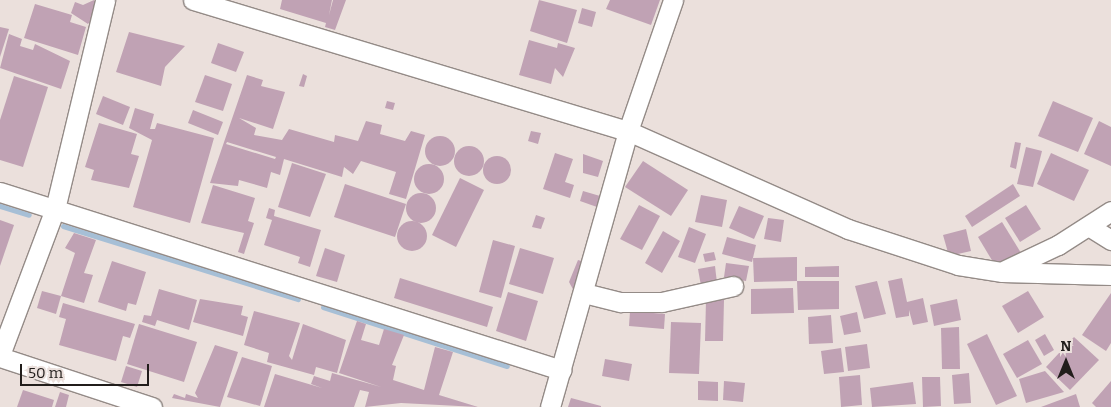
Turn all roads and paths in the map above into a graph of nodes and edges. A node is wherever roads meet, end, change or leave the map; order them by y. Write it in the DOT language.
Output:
graph roads {
  1 [pos="105,0"];
  2 [pos="193,0"];
  3 [pos="673,0"];
  4 [pos="628,132"];
  5 [pos="0,192"];
  6 [pos="55,209"];
  7 [pos="1111,211"];
  8 [pos="1090,227"];
  9 [pos="1111,240"];
  10 [pos="1002,272"];
  11 [pos="1111,275"];
  12 [pos="733,286"];
  13 [pos="584,293"];
  14 [pos="0,356"];
  15 [pos="561,370"];
  16 [pos="152,407"];
  17 [pos="550,407"];
  1 -- 6 [label="street"];
  2 -- 4 [label="street"];
  3 -- 4 [label="street"];
  4 -- 10 [label="street"];
  4 -- 13 [label="street"];
  5 -- 6 [label="street"];
  6 -- 14 [label="street"];
  6 -- 15 [label="street"];
  7 -- 8 [label="street"];
  8 -- 9 [label="street"];
  8 -- 10 [label="street"];
  10 -- 11 [label="street"];
  12 -- 13 [label="street"];
  13 -- 15 [label="street"];
  14 -- 16 [label="street"];
  15 -- 17 [label="street"];
}
